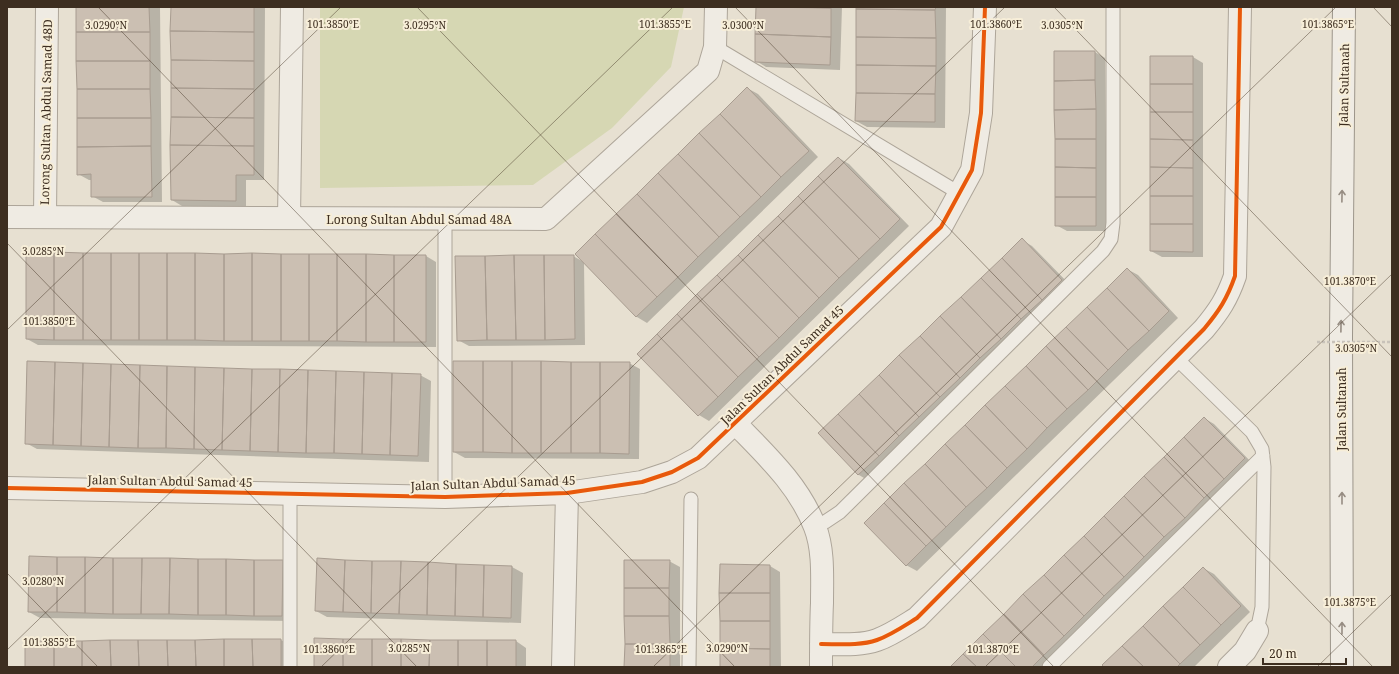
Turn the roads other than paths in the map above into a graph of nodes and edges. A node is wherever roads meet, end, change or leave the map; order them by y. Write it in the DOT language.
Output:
graph roads {
  1 [pos="47,7"];
  2 [pos="292,7"];
  3 [pos="716,7"];
  4 [pos="985,7"];
  5 [pos="1113,7"];
  6 [pos="1240,7"];
  7 [pos="1344,7"];
  8 [pos="714,47"];
  9 [pos="959,193"];
  10 [pos="7,217"];
  11 [pos="45,217"];
  12 [pos="289,218"];
  13 [pos="445,219"];
  14 [pos="1176,358"];
  15 [pos="735,423"];
  16 [pos="1263,456"];
  17 [pos="7,488"];
  18 [pos="567,493"];
  19 [pos="290,494"];
  20 [pos="445,497"];
  21 [pos="691,499"];
  22 [pos="815,527"];
  23 [pos="1257,631"];
  24 [pos="821,644"];
  25 [pos="290,667"];
  26 [pos="563,667"];
  27 [pos="690,667"];
  28 [pos="821,667"];
  29 [pos="1049,667"];
  30 [pos="1229,667"];
  31 [pos="1342,667"];
  1 -- 11 [label="street, Lorong Sultan Abdul Samad 48D"];
  2 -- 12 [label="street"];
  3 -- 8 [label="street, Lorong Sultan Abdul Samad 48A"];
  4 -- 9 [label="street, Jalan Sultan Abdul Samad 45"];
  5 -- 22 [label="lane"];
  6 -- 14 [label="street"];
  31 -- 7 [label="street, Jalan Sultanah, one-way"];
  8 -- 9 [label="lane"];
  8 -- 13 [label="street, Lorong Sultan Abdul Samad 48A"];
  9 -- 15 [label="street, Jalan Sultan Abdul Samad 45"];
  10 -- 11 [label="street, Lorong Sultan Abdul Samad 48A"];
  11 -- 12 [label="street, Lorong Sultan Abdul Samad 48A"];
  12 -- 13 [label="street, Lorong Sultan Abdul Samad 48A"];
  13 -- 20 [label="lane"];
  14 -- 16 [label="lane"];
  14 -- 24 [label="street"];
  15 -- 18 [label="street, Jalan Sultan Abdul Samad 45"];
  15 -- 22 [label="street"];
  16 -- 23 [label="lane"];
  16 -- 29 [label="lane"];
  17 -- 19 [label="street, Jalan Sultan Abdul Samad 45"];
  18 -- 20 [label="street, Jalan Sultan Abdul Samad 45"];
  18 -- 26 [label="street"];
  19 -- 20 [label="street, Jalan Sultan Abdul Samad 45"];
  19 -- 25 [label="lane"];
  21 -- 27 [label="lane"];
  22 -- 24 [label="street"];
  23 -- 30 [label="street"];
  24 -- 28 [label="street"];
}
